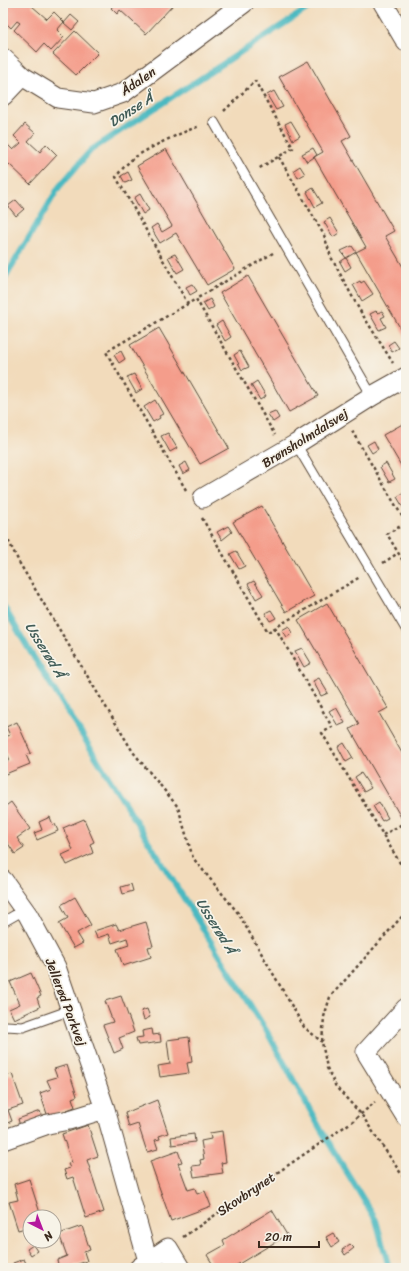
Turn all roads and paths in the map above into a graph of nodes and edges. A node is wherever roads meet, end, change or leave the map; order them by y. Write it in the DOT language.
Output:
graph roads {
  1 [pos="383,3"];
  2 [pos="242,4"];
  3 [pos="406,42"];
  4 [pos="3,58"];
  5 [pos="22,76"];
  6 [pos="3,96"];
  7 [pos="214,122"];
  8 [pos="245,176"];
  9 [pos="285,245"];
  10 [pos="196,300"];
  11 [pos="188,304"];
  12 [pos="406,378"];
  13 [pos="372,396"];
  14 [pos="342,415"];
  15 [pos="290,448"];
  16 [pos="199,502"];
  17 [pos="3,530"];
  18 [pos="406,566"];
  19 [pos="371,570"];
  20 [pos="274,627"];
  21 [pos="406,629"];
  22 [pos="406,822"];
  23 [pos="383,835"];
  24 [pos="406,873"];
  25 [pos="3,880"];
  26 [pos="24,910"];
  27 [pos="406,912"];
  28 [pos="3,922"];
  29 [pos="406,1008"];
  30 [pos="71,1010"];
  31 [pos="3,1028"];
  32 [pos="322,1042"];
  33 [pos="105,1109"];
  34 [pos="361,1114"];
  35 [pos="406,1117"];
  36 [pos="3,1140"];
  37 [pos="406,1182"];
  38 [pos="168,1248"];
  39 [pos="144,1265"];
  40 [pos="180,1268"];
  1 -- 3 [label="street"];
  2 -- 5 [label="street, Ådalen"];
  4 -- 5 [label="street, Ådalen"];
  5 -- 6 [label="street"];
  7 -- 8 [label="lane"];
  7 -- 8 [label="path"];
  7 -- 11 [label="path"];
  8 -- 9 [label="lane"];
  9 -- 10 [label="path"];
  9 -- 13 [label="lane"];
  10 -- 11 [label="path"];
  10 -- 15 [label="path"];
  11 -- 16 [label="path"];
  12 -- 13 [label="street, Brønsholmdalsvej"];
  13 -- 14 [label="street, Brønsholmdalsvej"];
  14 -- 15 [label="street, Brønsholmdalsvej"];
  14 -- 18 [label="path"];
  15 -- 16 [label="street, Brønsholmdalsvej"];
  15 -- 19 [label="lane"];
  16 -- 20 [label="path"];
  17 -- 32 [label="path"];
  19 -- 20 [label="path"];
  19 -- 21 [label="lane"];
  20 -- 23 [label="path"];
  22 -- 23 [label="path"];
  23 -- 24 [label="path"];
  25 -- 26 [label="street, Jellerød Parkvej"];
  26 -- 28 [label="lane"];
  26 -- 30 [label="street, Jellerød Parkvej"];
  27 -- 32 [label="path"];
  29 -- 35 [label="street"];
  30 -- 31 [label="lane"];
  30 -- 33 [label="street, Jellerød Parkvej"];
  32 -- 34 [label="path"];
  33 -- 36 [label="street"];
  33 -- 39 [label="street, Jellerød Parkvej"];
  34 -- 37 [label="path"];
  34 -- 38 [label="path, Skovbrynet"];
  38 -- 39 [label="street"];
  38 -- 40 [label="street"];
}
